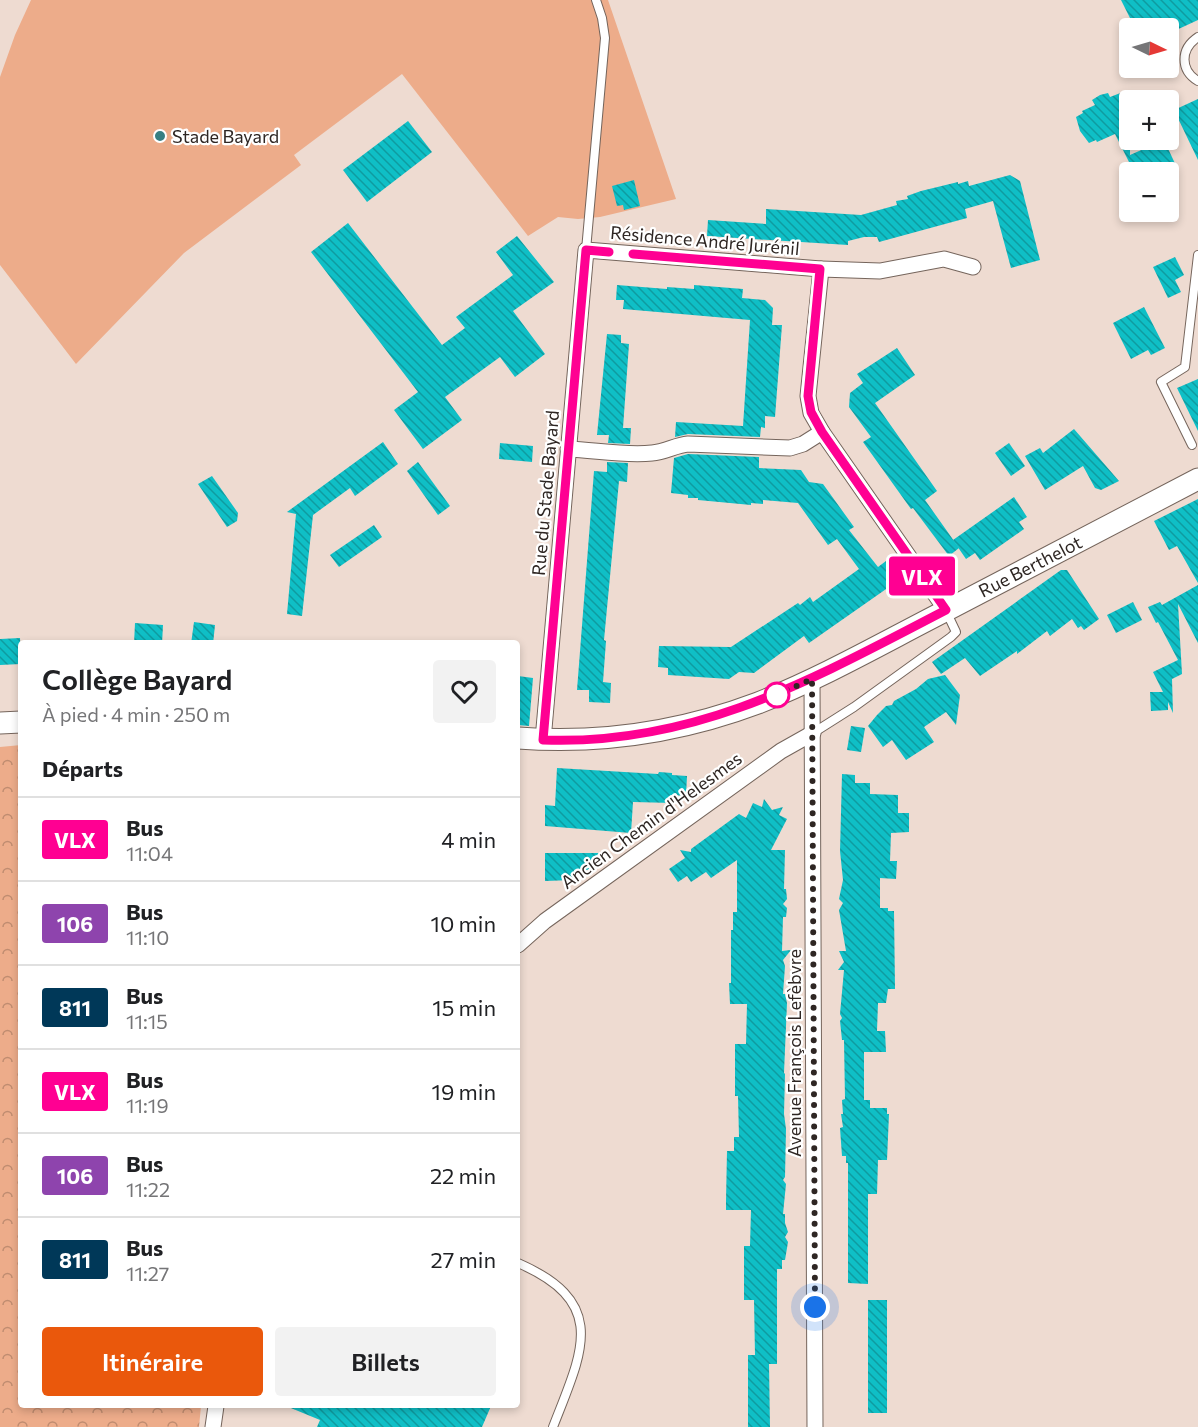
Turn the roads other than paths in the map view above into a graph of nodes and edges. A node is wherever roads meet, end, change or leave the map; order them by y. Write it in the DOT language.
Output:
graph roads {
  1 [pos="596,0"];
  2 [pos="1198,37"];
  3 [pos="1198,81"];
  4 [pos="586,250"];
  5 [pos="1198,255"];
  6 [pos="973,267"];
  7 [pos="820,269"];
  8 [pos="822,432"];
  9 [pos="1192,445"];
  10 [pos="568,449"];
  11 [pos="1198,479"];
  12 [pos="946,610"];
  13 [pos="812,679"];
  14 [pos="18,722"];
  15 [pos="0,723"];
  16 [pos="813,733"];
  17 [pos="520,738"];
  18 [pos="543,740"];
  19 [pos="520,943"];
  20 [pos="520,1264"];
  21 [pos="216,1408"];
  22 [pos="213,1427"];
  23 [pos="553,1427"];
  24 [pos="815,1427"];
  1 -- 4 [label="lane"];
  2 -- 3 [label="lane"];
  4 -- 7 [label="street, Résidence André Jurénil"];
  4 -- 10 [label="street, Rue du Stade Bayard"];
  5 -- 9 [label="lane"];
  6 -- 7 [label="street, Résidence André Jurénil"];
  7 -- 8 [label="street, Résidence André Jurénil"];
  8 -- 10 [label="street"];
  8 -- 12 [label="street, Résidence André Jurénil"];
  10 -- 18 [label="street, Rue du Stade Bayard"];
  11 -- 12 [label="street, Rue Berthelot"];
  12 -- 13 [label="street, Rue Berthelot"];
  12 -- 16 [label="lane"];
  13 -- 16 [label="street, Avenue François Lefèbvre"];
  13 -- 18 [label="street, Rue Berthelot"];
  14 -- 15 [label="street"];
  16 -- 19 [label="street, Ancien Chemin d'Helesmes"];
  16 -- 24 [label="street, Avenue François Lefèbvre"];
  17 -- 18 [label="street, Rue Berthelot"];
  20 -- 23 [label="lane"];
  21 -- 22 [label="street"];
}
